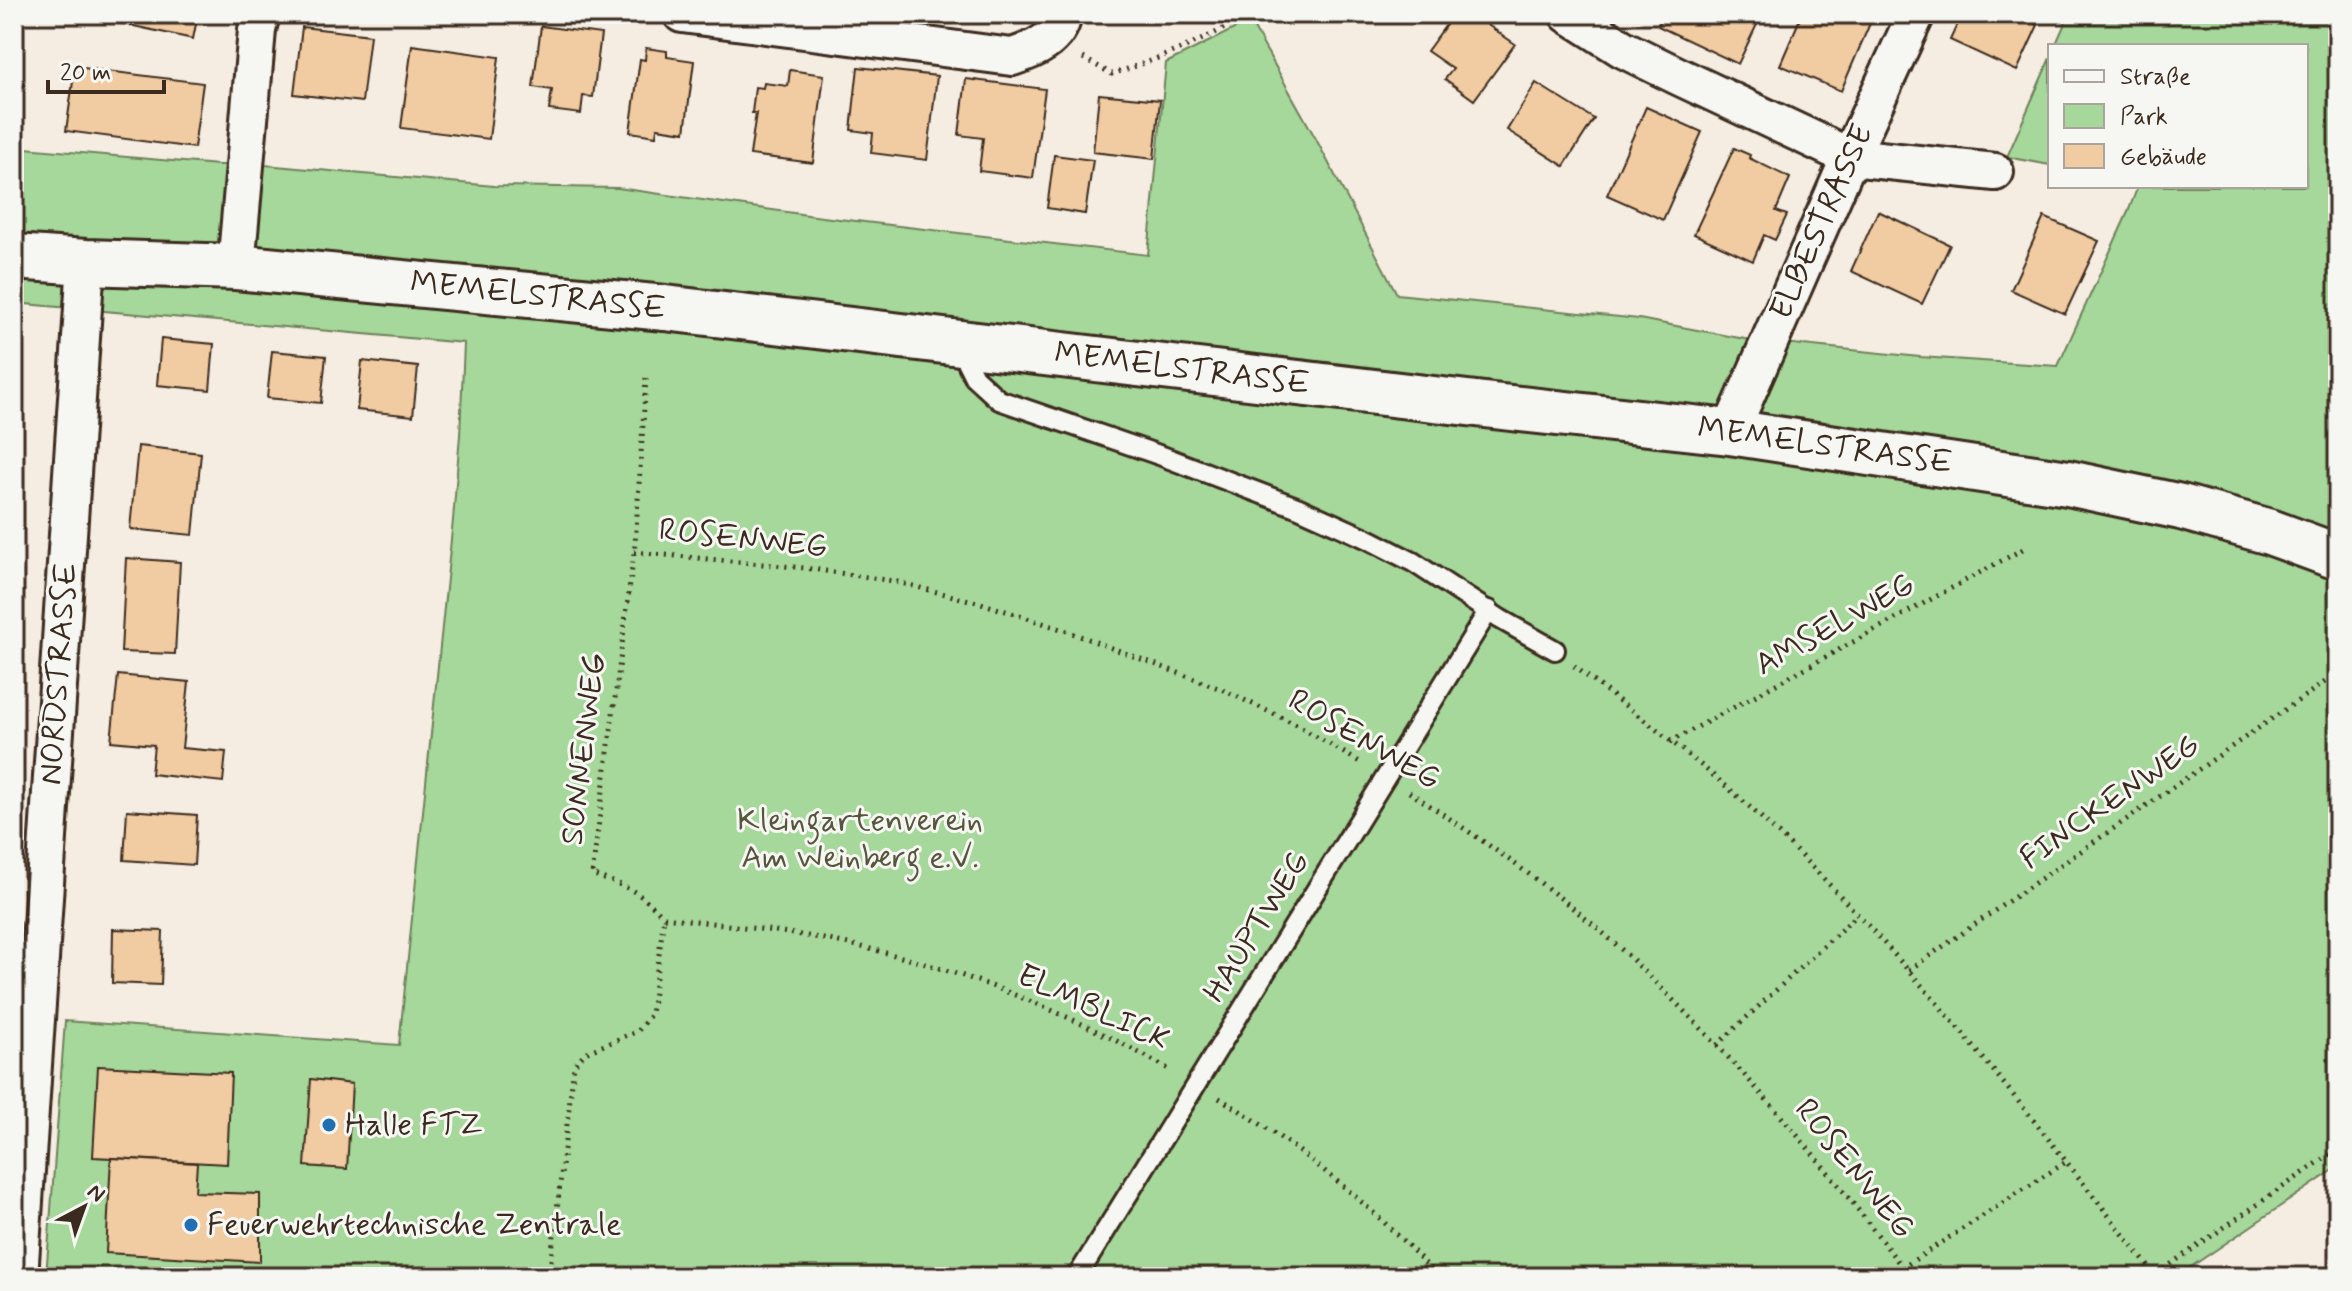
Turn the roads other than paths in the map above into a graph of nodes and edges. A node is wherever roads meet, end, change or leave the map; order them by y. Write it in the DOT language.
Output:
graph roads {
  1 [pos="261,14"];
  2 [pos="682,14"];
  3 [pos="1568,14"];
  4 [pos="1916,14"];
  5 [pos="730,17"];
  6 [pos="1059,24"];
  7 [pos="1850,157"];
  8 [pos="1995,172"];
  9 [pos="14,257"];
  10 [pos="86,262"];
  11 [pos="236,267"];
  12 [pos="957,342"];
  13 [pos="1730,432"];
  14 [pos="2338,557"];
  15 [pos="1489,610"];
  16 [pos="1555,650"];
  17 [pos="19,1277"];
  18 [pos="1077,1277"];
  1 -- 11 [label="street"];
  2 -- 5 [label="street"];
  3 -- 7 [label="street"];
  4 -- 7 [label="street, ELBESTRASSE"];
  5 -- 6 [label="street"];
  7 -- 8 [label="street"];
  7 -- 13 [label="street, ELBESTRASSE"];
  9 -- 10 [label="main road, MEMELSTRASSE"];
  10 -- 11 [label="main road, MEMELSTRASSE"];
  10 -- 17 [label="street, NORDSTRASSE"];
  11 -- 12 [label="main road, MEMELSTRASSE"];
  12 -- 13 [label="main road, MEMELSTRASSE"];
  12 -- 15 [label="lane"];
  13 -- 14 [label="main road, MEMELSTRASSE"];
  15 -- 16 [label="lane"];
  15 -- 18 [label="lane, HAUPTWEG"];
}
